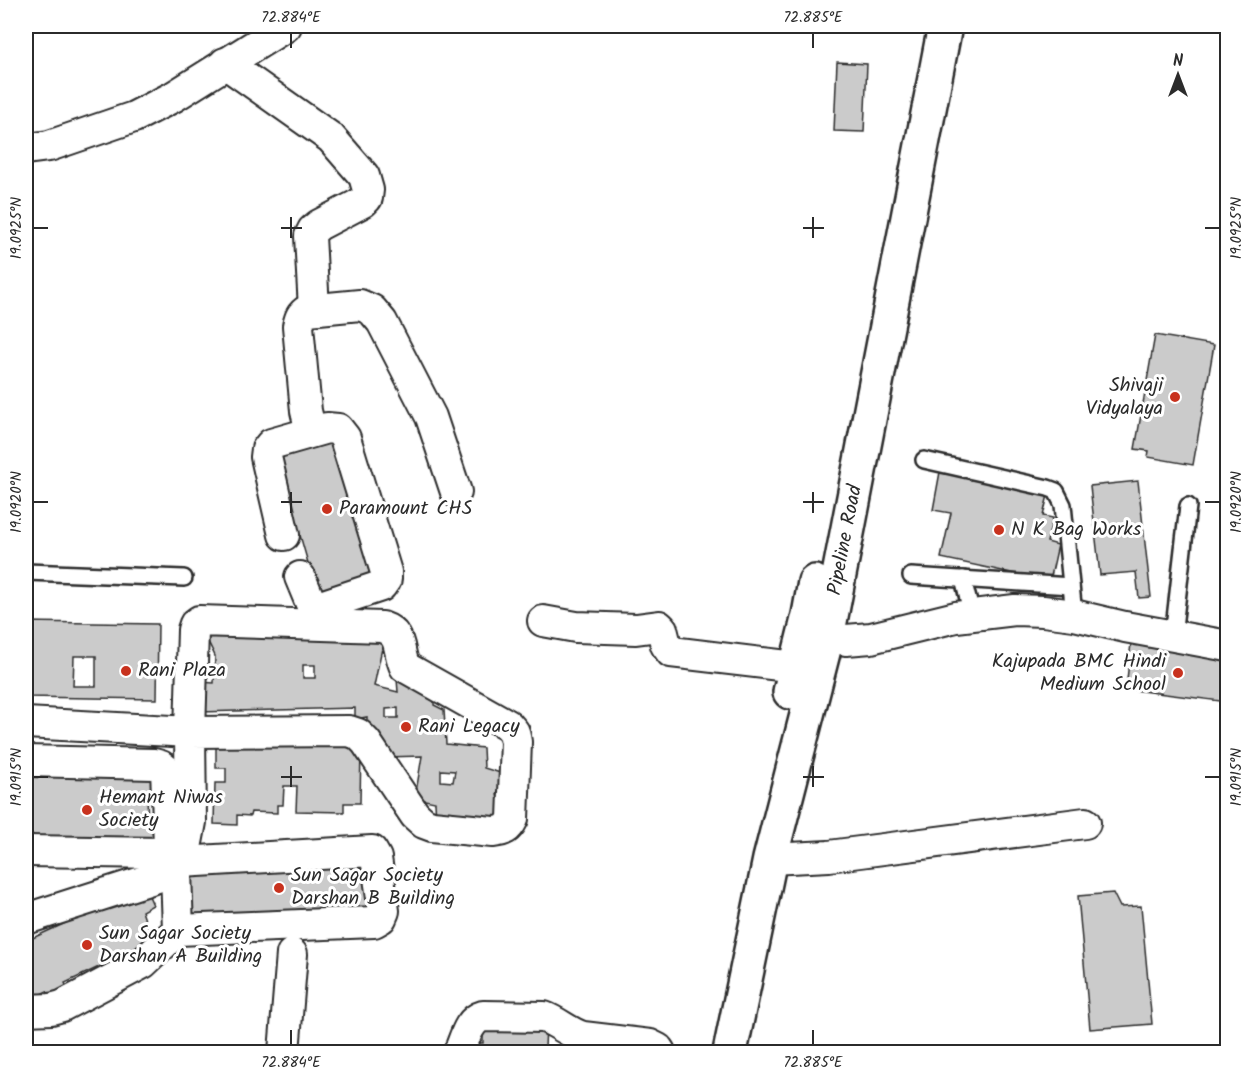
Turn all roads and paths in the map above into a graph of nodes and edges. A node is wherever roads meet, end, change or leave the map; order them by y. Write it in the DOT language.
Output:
graph roads {
  1 [pos="286,26"];
  2 [pos="936,28"];
  3 [pos="225,63"];
  4 [pos="26,149"];
  5 [pos="314,309"];
  6 [pos="311,432"];
  7 [pos="924,460"];
  8 [pos="456,492"];
  9 [pos="1188,506"];
  10 [pos="284,535"];
  11 [pos="26,572"];
  12 [pos="911,576"];
  13 [pos="300,577"];
  14 [pos="184,578"];
  15 [pos="963,579"];
  16 [pos="1073,601"];
  17 [pos="972,615"];
  18 [pos="543,621"];
  19 [pos="815,635"];
  20 [pos="1173,636"];
  21 [pos="1227,646"];
  22 [pos="796,666"];
  23 [pos="26,723"];
  24 [pos="190,732"];
  25 [pos="26,761"];
  26 [pos="179,807"];
  27 [pos="1085,823"];
  28 [pos="26,851"];
  29 [pos="762,858"];
  30 [pos="178,867"];
  31 [pos="26,919"];
  32 [pos="178,930"];
  33 [pos="292,954"];
  34 [pos="731,1008"];
  35 [pos="26,1010"];
  36 [pos="285,1053"];
  37 [pos="459,1053"];
  38 [pos="660,1053"];
  39 [pos="717,1053"];
  40 [pos="730,1053"];
  1 -- 3 [label="street"];
  2 -- 19 [label="street, Pipeline Road"];
  3 -- 4 [label="street"];
  3 -- 5 [label="street"];
  5 -- 6 [label="street"];
  5 -- 8 [label="street"];
  6 -- 10 [label="street"];
  6 -- 13 [label="street"];
  7 -- 16 [label="lane"];
  9 -- 20 [label="lane"];
  11 -- 14 [label="lane"];
  12 -- 15 [label="lane"];
  15 -- 16 [label="lane"];
  15 -- 17 [label="lane"];
  16 -- 17 [label="street"];
  16 -- 20 [label="street"];
  17 -- 19 [label="street"];
  18 -- 22 [label="street"];
  19 -- 22 [label="street"];
  19 -- 29 [label="street, Pipeline Road"];
  20 -- 21 [label="street"];
  22 -- 29 [label="street"];
  23 -- 24 [label="street"];
  24 -- 24 [label="street"];
  24 -- 26 [label="street"];
  25 -- 26 [label="street"];
  26 -- 28 [label="street"];
  26 -- 30 [label="street"];
  27 -- 29 [label="street"];
  29 -- 34 [label="street, Pipeline Road"];
  30 -- 31 [label="street"];
  30 -- 32 [label="street"];
  30 -- 32 [label="street"];
  32 -- 35 [label="street"];
  33 -- 36 [label="street"];
  34 -- 39 [label="street"];
  34 -- 40 [label="street, Pipeline Road"];
  37 -- 38 [label="street"];
}
